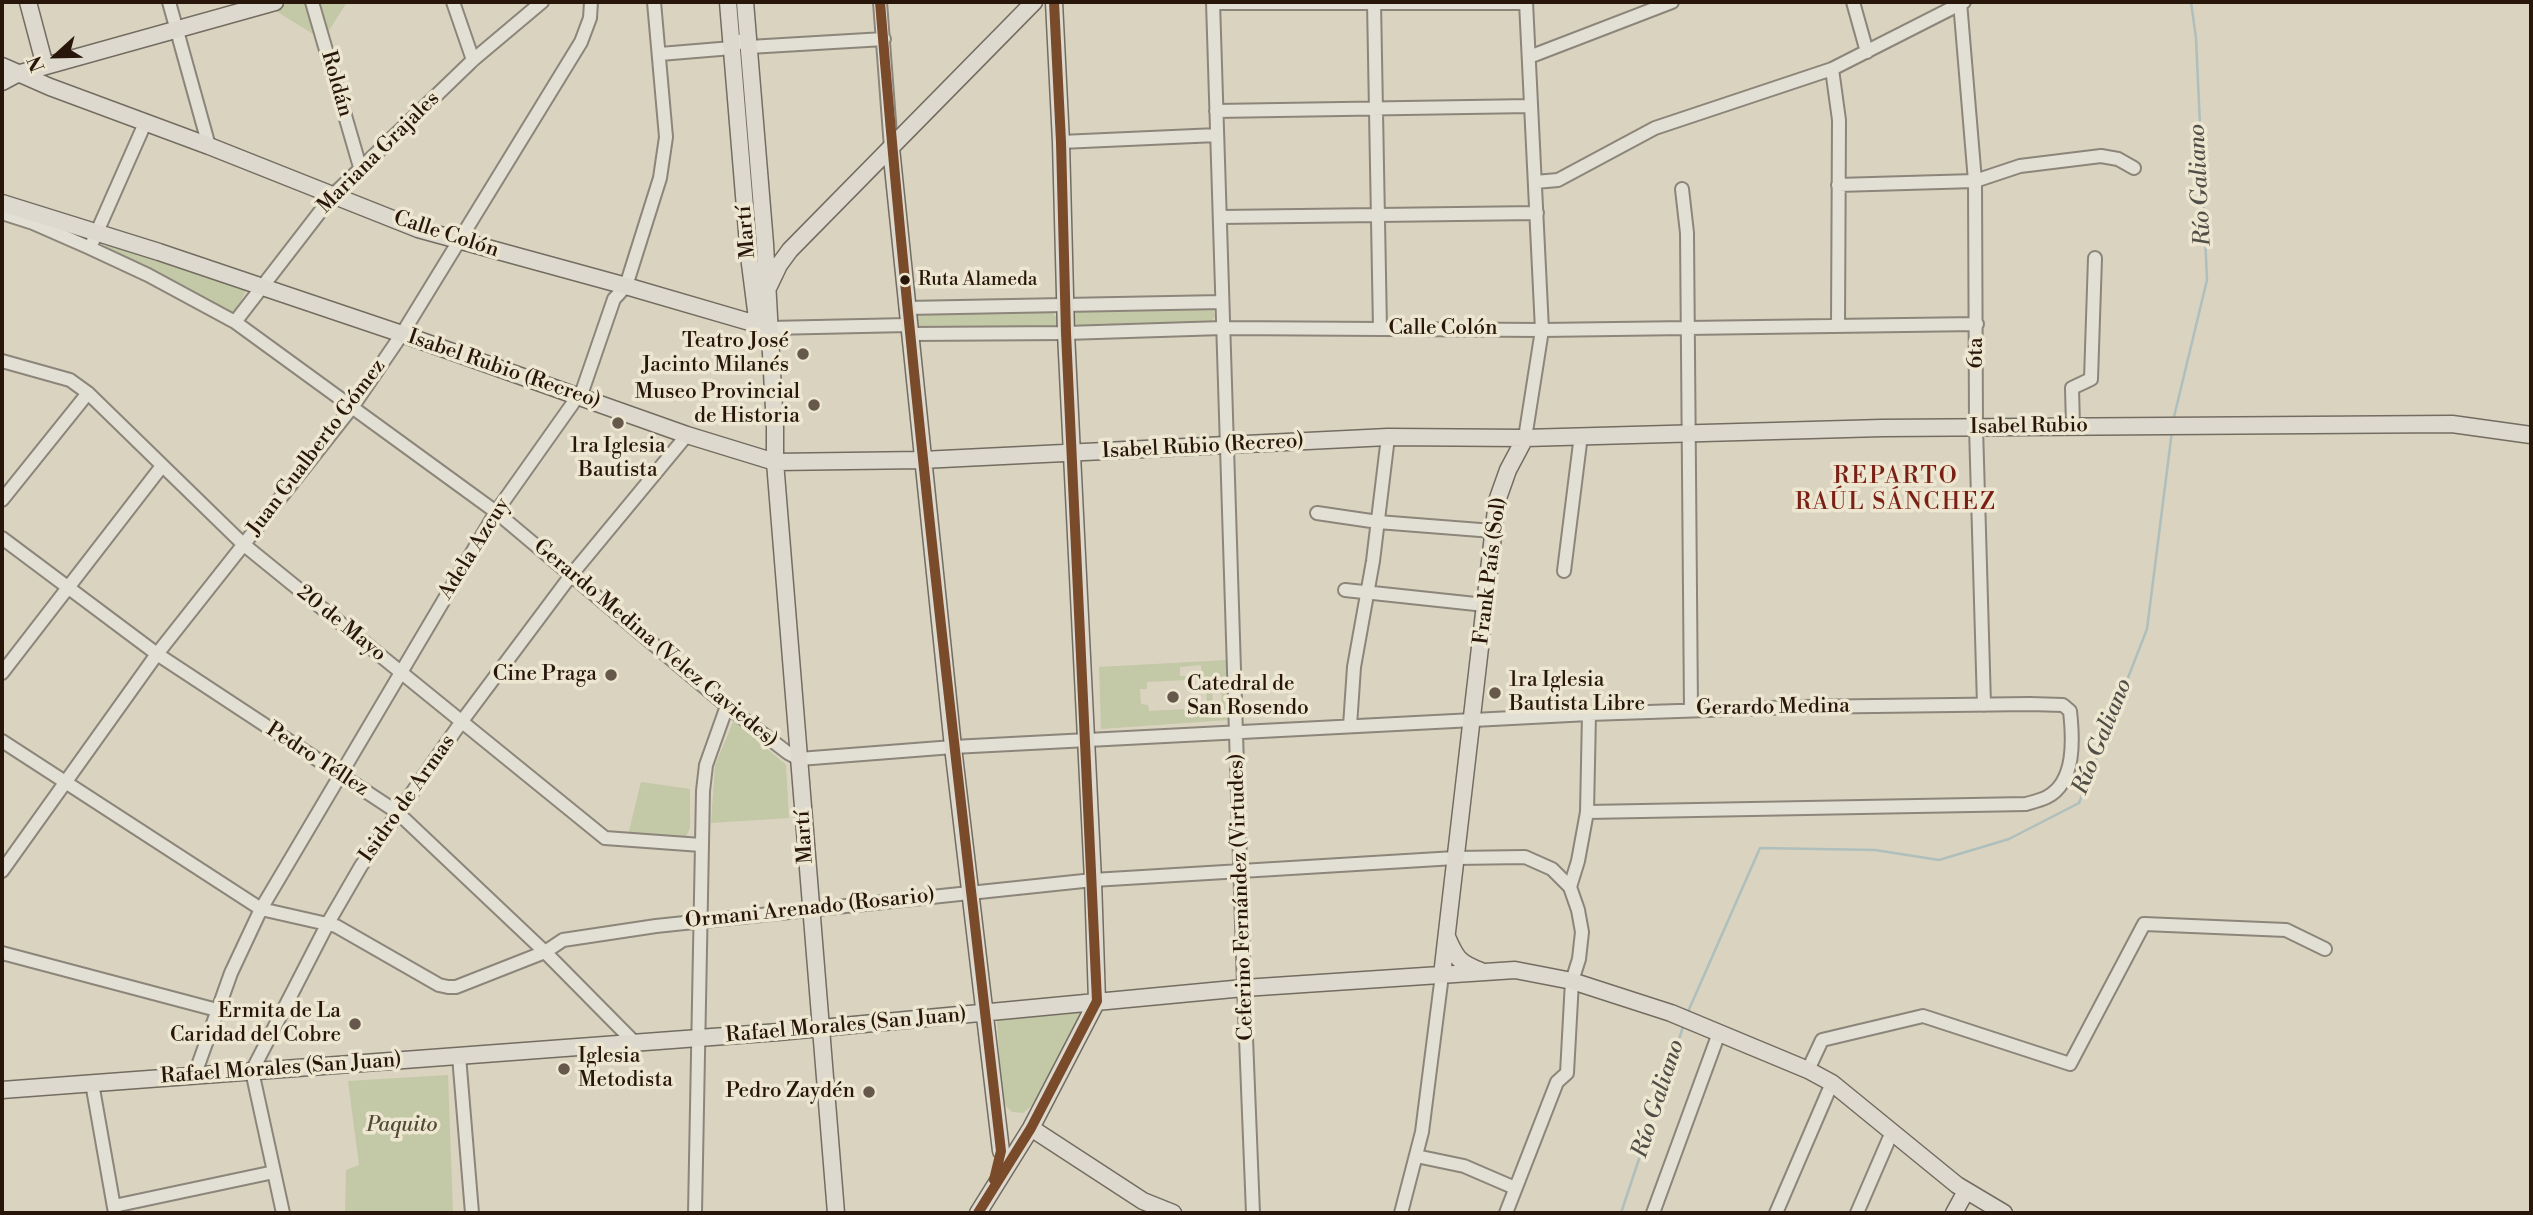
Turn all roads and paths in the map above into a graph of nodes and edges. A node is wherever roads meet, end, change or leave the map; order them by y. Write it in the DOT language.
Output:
graph roads {
  1 [pos="28,2"];
  2 [pos="169,2"];
  3 [pos="275,2"];
  4 [pos="312,2"];
  5 [pos="453,2"];
  6 [pos="542,2"];
  7 [pos="591,2"];
  8 [pos="654,2"];
  9 [pos="728,2"];
  10 [pos="746,2"];
  11 [pos="880,2"];
  12 [pos="1374,2"];
  13 [pos="1526,2"];
  14 [pos="1672,2"];
  15 [pos="1853,2"];
  16 [pos="1962,2"];
  17 [pos="1033,3"];
  18 [pos="1213,3"];
  19 [pos="1054,9"];
  20 [pos="177,30"];
  21 [pos="884,39"];
  22 [pos="749,47"];
  23 [pos="732,48"];
  24 [pos="1867,52"];
  25 [pos="660,54"];
  26 [pos="1529,57"];
  27 [pos="473,60"];
  28 [pos="2,66"];
  29 [pos="45,66"];
  30 [pos="1832,69"];
  31 [pos="17,74"];
  32 [pos="2,82"];
  33 [pos="1531,106"];
  34 [pos="1376,108"];
  35 [pos="1216,111"];
  36 [pos="146,121"];
  37 [pos="1217,135"];
  38 [pos="1061,142"];
  39 [pos="209,146"];
  40 [pos="891,148"];
  41 [pos="360,167"];
  42 [pos="2134,168"];
  43 [pos="1975,181"];
  44 [pos="1535,182"];
  45 [pos="1838,184"];
  46 [pos="1682,189"];
  47 [pos="333,195"];
  48 [pos="2,203"];
  49 [pos="2,213"];
  50 [pos="1537,214"];
  51 [pos="1378,215"];
  52 [pos="1220,217"];
  53 [pos="93,240"];
  54 [pos="458,241"];
  55 [pos="765,244"];
  56 [pos="790,250"];
  57 [pos="749,256"];
  58 [pos="2095,258"];
  59 [pos="772,266"];
  60 [pos="260,286"];
  61 [pos="626,286"];
  62 [pos="767,293"];
  63 [pos="1222,302"];
  64 [pos="1066,304"];
  65 [pos="906,308"];
  66 [pos="762,321"];
  67 [pos="235,322"];
  68 [pos="1977,324"];
  69 [pos="1839,326"];
  70 [pos="1687,327"];
  71 [pos="1223,328"];
  72 [pos="1380,329"];
  73 [pos="909,330"];
  74 [pos="1542,330"];
  75 [pos="1066,333"];
  76 [pos="402,334"];
  77 [pos="2,361"];
  78 [pos="88,393"];
  79 [pos="576,396"];
  80 [pos="353,406"];
  81 [pos="2073,426"];
  82 [pos="1976,427"];
  83 [pos="1689,433"];
  84 [pos="687,435"];
  85 [pos="1581,435"];
  86 [pos="2531,435"];
  87 [pos="1388,437"];
  88 [pos="1525,438"];
  89 [pos="1228,446"];
  90 [pos="1071,453"];
  91 [pos="922,460"];
  92 [pos="775,462"];
  93 [pos="162,466"];
  94 [pos="2,500"];
  95 [pos="496,512"];
  96 [pos="1317,513"];
  97 [pos="1378,522"];
  98 [pos="1493,531"];
  99 [pos="2,538"];
  100 [pos="243,544"];
  101 [pos="1564,571"];
  102 [pos="572,574"];
  103 [pos="68,587"];
  104 [pos="1345,590"];
  105 [pos="1367,593"];
  106 [pos="1485,605"];
  107 [pos="157,654"];
  108 [pos="400,671"];
  109 [pos="2,673"];
  110 [pos="1984,705"];
  111 [pos="727,706"];
  112 [pos="1691,710"];
  113 [pos="1588,713"];
  114 [pos="1473,719"];
  115 [pos="462,721"];
  116 [pos="1350,726"];
  117 [pos="1237,731"];
  118 [pos="2,741"];
  119 [pos="1086,741"];
  120 [pos="953,747"];
  121 [pos="799,759"];
  122 [pos="341,776"];
  123 [pos="65,783"];
  124 [pos="397,812"];
  125 [pos="1587,812"];
  126 [pos="701,845"];
  127 [pos="1455,858"];
  128 [pos="2,871"];
  129 [pos="1240,871"];
  130 [pos="1093,880"];
  131 [pos="1570,887"];
  132 [pos="970,892"];
  133 [pos="811,908"];
  134 [pos="261,909"];
  135 [pos="700,921"];
  136 [pos="328,923"];
  137 [pos="1446,935"];
  138 [pos="2325,948"];
  139 [pos="545,952"];
  140 [pos="2,953"];
  141 [pos="1485,972"];
  142 [pos="1442,975"];
  143 [pos="1572,982"];
  144 [pos="1244,988"];
  145 [pos="1097,1001"];
  146 [pos="217,1010"];
  147 [pos="984,1013"];
  148 [pos="820,1028"];
  149 [pos="1719,1033"];
  150 [pos="700,1038"];
  151 [pos="635,1044"];
  152 [pos="459,1056"];
  153 [pos="1808,1070"];
  154 [pos="253,1071"];
  155 [pos="195,1074"];
  156 [pos="92,1083"];
  157 [pos="1832,1083"];
  158 [pos="2,1090"];
  159 [pos="1031,1128"];
  160 [pos="1892,1132"];
  161 [pos="1001,1151"];
  162 [pos="1416,1156"];
  163 [pos="274,1172"];
  164 [pos="1516,1188"];
  165 [pos="991,1190"];
  166 [pos="1966,1191"];
  167 [pos="1151,1209"];
  168 [pos="114,1210"];
  169 [pos="283,1213"];
  170 [pos="472,1213"];
  171 [pos="695,1213"];
  172 [pos="836,1213"];
  173 [pos="978,1213"];
  174 [pos="1173,1213"];
  175 [pos="1253,1213"];
  176 [pos="1401,1213"];
  177 [pos="1506,1213"];
  178 [pos="1653,1213"];
  179 [pos="1776,1213"];
  180 [pos="1857,1213"];
  181 [pos="1954,1213"];
  182 [pos="2004,1213"];
  1 -- 29 [label="main road"];
  2 -- 20 [label="street"];
  3 -- 20 [label="main road"];
  4 -- 41 [label="street, Roldán"];
  5 -- 27 [label="street"];
  6 -- 27 [label="street, Mariana Grajales"];
  7 -- 54 [label="street, Juan Gualberto Gómez"];
  8 -- 25 [label="street, Adela Azcuy"];
  9 -- 23 [label="main road, Martí"];
  10 -- 22 [label="main road, Martí"];
  11 -- 21 [label="street"];
  12 -- 13 [label="street"];
  12 -- 18 [label="street"];
  12 -- 34 [label="street"];
  13 -- 26 [label="street, Frank País (Sol)"];
  14 -- 26 [label="street"];
  15 -- 24 [label="street"];
  16 -- 24 [label="street"];
  16 -- 43 [label="street, 6ta"];
  17 -- 19 [label="main road"];
  17 -- 40 [label="main road"];
  18 -- 35 [label="street"];
  19 -- 38 [label="main road"];
  20 -- 29 [label="main road"];
  20 -- 39 [label="street"];
  21 -- 22 [label="street"];
  21 -- 40 [label="street"];
  22 -- 23 [label="street"];
  22 -- 55 [label="main road, Martí"];
  23 -- 25 [label="street"];
  23 -- 57 [label="main road, Martí"];
  24 -- 30 [label="street"];
  25 -- 61 [label="street, Adela Azcuy"];
  26 -- 33 [label="street, Frank País (Sol)"];
  27 -- 41 [label="street, Mariana Grajales"];
  28 -- 31 [label="main road, Calle Colón"];
  29 -- 31 [label="main road"];
  30 -- 44 [label="street"];
  30 -- 45 [label="street"];
  31 -- 32 [label="main road"];
  31 -- 36 [label="main road, Calle Colón"];
  33 -- 34 [label="street"];
  33 -- 44 [label="street, Frank País (Sol)"];
  34 -- 35 [label="street"];
  34 -- 51 [label="street"];
  35 -- 37 [label="street"];
  36 -- 39 [label="main road, Calle Colón"];
  36 -- 53 [label="street"];
  37 -- 38 [label="street"];
  37 -- 52 [label="street"];
  38 -- 64 [label="main road"];
  39 -- 47 [label="main road, Calle Colón"];
  40 -- 56 [label="main road"];
  40 -- 65 [label="main road"];
  41 -- 47 [label="street, Mariana Grajales"];
  42 -- 43 [label="street"];
  43 -- 45 [label="street"];
  43 -- 68 [label="street, 6ta"];
  44 -- 50 [label="street, Frank País (Sol)"];
  45 -- 69 [label="street"];
  46 -- 70 [label="street"];
  47 -- 54 [label="main road, Calle Colón"];
  47 -- 60 [label="street, Mariana Grajales"];
  48 -- 53 [label="main road"];
  49 -- 53 [label="street"];
  50 -- 51 [label="street"];
  50 -- 74 [label="street, Frank País (Sol)"];
  51 -- 52 [label="street"];
  51 -- 72 [label="street"];
  52 -- 63 [label="street"];
  53 -- 60 [label="main road, Isabel Rubio (Recreo)"];
  53 -- 67 [label="street, Gerardo Medina (Velez Caviedes)"];
  54 -- 61 [label="main road, Calle Colón"];
  54 -- 76 [label="street, Juan Gualberto Gómez"];
  55 -- 56 [label="main road"];
  55 -- 59 [label="main road, Martí"];
  56 -- 59 [label="main road"];
  57 -- 59 [label="main road"];
  57 -- 66 [label="main road, Martí"];
  58 -- 81 [label="street"];
  59 -- 62 [label="main road, Martí"];
  60 -- 67 [label="street, Mariana Grajales"];
  60 -- 76 [label="main road, Isabel Rubio (Recreo)"];
  61 -- 66 [label="main road, Calle Colón"];
  61 -- 79 [label="street, Adela Azcuy"];
  62 -- 66 [label="main road, Martí"];
  62 -- 66 [label="main road"];
  63 -- 64 [label="street"];
  63 -- 71 [label="street, Ceferino Fernández (Virtudes)"];
  64 -- 65 [label="street"];
  64 -- 75 [label="main road"];
  65 -- 73 [label="main road"];
  66 -- 73 [label="street, Calle Colón"];
  66 -- 92 [label="main road, Martí"];
  67 -- 80 [label="street, Gerardo Medina (Velez Caviedes)"];
  68 -- 69 [label="street, Calle Colón"];
  68 -- 82 [label="street, 6ta"];
  69 -- 70 [label="street, Calle Colón"];
  70 -- 74 [label="street, Calle Colón"];
  70 -- 83 [label="street"];
  71 -- 72 [label="street, Calle Colón"];
  71 -- 75 [label="street, Calle Colón"];
  71 -- 89 [label="street, Ceferino Fernández (Virtudes)"];
  72 -- 74 [label="street, Calle Colón"];
  73 -- 75 [label="street, Calle Colón"];
  73 -- 91 [label="main road"];
  74 -- 88 [label="street, Frank País (Sol)"];
  75 -- 90 [label="main road"];
  76 -- 79 [label="main road, Isabel Rubio (Recreo)"];
  76 -- 80 [label="street, Juan Gualberto Gómez"];
  77 -- 78 [label="street, 20 de Mayo"];
  78 -- 93 [label="street, 20 de Mayo"];
  78 -- 94 [label="street"];
  79 -- 84 [label="main road, Isabel Rubio (Recreo)"];
  79 -- 95 [label="street, Adela Azcuy"];
  80 -- 95 [label="street, Gerardo Medina (Velez Caviedes)"];
  80 -- 100 [label="street, Juan Gualberto Gómez"];
  81 -- 82 [label="main road, Isabel Rubio"];
  81 -- 86 [label="main road, Isabel Rubio"];
  82 -- 83 [label="main road, Isabel Rubio"];
  82 -- 110 [label="street, 6ta"];
  83 -- 85 [label="main road, Isabel Rubio"];
  83 -- 112 [label="street"];
  84 -- 92 [label="main road, Isabel Rubio (Recreo)"];
  84 -- 102 [label="street, Isidro de Armas"];
  85 -- 88 [label="main road, Isabel Rubio"];
  85 -- 101 [label="street"];
  87 -- 88 [label="main road, Isabel Rubio (Recreo)"];
  87 -- 89 [label="main road, Isabel Rubio (Recreo)"];
  87 -- 97 [label="street"];
  88 -- 98 [label="main road, Frank País (Sol)"];
  89 -- 90 [label="main road, Isabel Rubio (Recreo)"];
  89 -- 117 [label="street, Ceferino Fernández (Virtudes)"];
  90 -- 91 [label="main road, Isabel Rubio (Recreo)"];
  90 -- 119 [label="main road"];
  91 -- 92 [label="main road, Isabel Rubio (Recreo)"];
  91 -- 120 [label="main road"];
  92 -- 121 [label="main road, Martí"];
  93 -- 100 [label="street, 20 de Mayo"];
  93 -- 103 [label="street"];
  95 -- 102 [label="street, Gerardo Medina (Velez Caviedes)"];
  95 -- 108 [label="street, Adela Azcuy"];
  96 -- 97 [label="street"];
  97 -- 98 [label="street"];
  97 -- 105 [label="street"];
  98 -- 106 [label="main road, Frank País (Sol)"];
  99 -- 103 [label="street, Pedro Téllez"];
  100 -- 107 [label="street, Juan Gualberto Gómez"];
  100 -- 108 [label="street, 20 de Mayo"];
  102 -- 111 [label="street, Gerardo Medina (Velez Caviedes)"];
  102 -- 115 [label="street, Isidro de Armas"];
  103 -- 107 [label="street, Pedro Téllez"];
  103 -- 109 [label="street"];
  104 -- 105 [label="street"];
  105 -- 106 [label="street"];
  105 -- 116 [label="street"];
  106 -- 114 [label="main road, Frank País (Sol)"];
  107 -- 122 [label="street, Pedro Téllez"];
  107 -- 123 [label="street, Juan Gualberto Gómez"];
  108 -- 115 [label="street, 20 de Mayo"];
  108 -- 122 [label="street, Adela Azcuy"];
  110 -- 112 [label="street, Gerardo Medina"];
  110 -- 125 [label="street, Gerardo Medina"];
  111 -- 121 [label="street, Gerardo Medina (Velez Caviedes)"];
  111 -- 126 [label="street"];
  112 -- 113 [label="street, Gerardo Medina"];
  113 -- 114 [label="street, Gerardo Medina"];
  113 -- 125 [label="street"];
  114 -- 116 [label="street, Gerardo Medina (Velez Caviedes)"];
  114 -- 127 [label="main road, Frank País (Sol)"];
  115 -- 124 [label="street, Isidro de Armas"];
  115 -- 126 [label="street, 20 de Mayo"];
  116 -- 117 [label="street, Gerardo Medina (Velez Caviedes)"];
  117 -- 119 [label="street, Gerardo Medina (Velez Caviedes)"];
  117 -- 129 [label="street, Ceferino Fernández (Virtudes)"];
  118 -- 123 [label="street"];
  119 -- 120 [label="street, Gerardo Medina (Velez Caviedes)"];
  119 -- 130 [label="main road"];
  120 -- 121 [label="street, Gerardo Medina (Velez Caviedes)"];
  120 -- 132 [label="main road"];
  121 -- 133 [label="main road, Martí"];
  122 -- 124 [label="street, Pedro Téllez"];
  122 -- 134 [label="street, Adela Azcuy"];
  123 -- 128 [label="street, Juan Gualberto Gómez"];
  123 -- 134 [label="street"];
  124 -- 136 [label="street, Isidro de Armas"];
  124 -- 139 [label="street, Pedro Téllez"];
  125 -- 131 [label="street"];
  126 -- 135 [label="street"];
  127 -- 129 [label="street, Ormani Arenado (Rosario)"];
  127 -- 131 [label="street"];
  127 -- 137 [label="main road, Frank País (Sol)"];
  129 -- 130 [label="street, Ormani Arenado (Rosario)"];
  129 -- 144 [label="street, Ceferino Fernández (Virtudes)"];
  130 -- 132 [label="street, Ormani Arenado (Rosario)"];
  130 -- 145 [label="main road"];
  131 -- 143 [label="street"];
  132 -- 133 [label="street, Ormani Arenado (Rosario)"];
  132 -- 147 [label="main road"];
  133 -- 135 [label="street, Ormani Arenado (Rosario)"];
  133 -- 148 [label="main road, Martí"];
  134 -- 136 [label="street, Ormani Arenado (Rosario)"];
  134 -- 146 [label="street, Adela Azcuy"];
  135 -- 139 [label="street, Ormani Arenado (Rosario)"];
  135 -- 150 [label="street"];
  136 -- 139 [label="street, Ormani Arenado (Rosario)"];
  136 -- 154 [label="street, Isidro de Armas"];
  137 -- 141 [label="main road"];
  137 -- 142 [label="main road, Frank País (Sol)"];
  138 -- 153 [label="street"];
  139 -- 151 [label="street, Pedro Téllez"];
  140 -- 146 [label="street"];
  141 -- 142 [label="main road, Rafael Morales (San Juan)"];
  141 -- 143 [label="main road, Rafael Morales (San Juan)"];
  142 -- 144 [label="main road, Rafael Morales (San Juan)"];
  142 -- 162 [label="street"];
  143 -- 149 [label="main road, Rafael Morales (San Juan)"];
  143 -- 164 [label="street"];
  144 -- 145 [label="main road, Rafael Morales (San Juan)"];
  144 -- 175 [label="street, Ceferino Fernández (Virtudes)"];
  145 -- 147 [label="main road, Rafael Morales (San Juan)"];
  145 -- 159 [label="main road"];
  146 -- 155 [label="street, Adela Azcuy"];
  147 -- 148 [label="main road, Rafael Morales (San Juan)"];
  147 -- 161 [label="main road"];
  148 -- 150 [label="main road, Rafael Morales (San Juan)"];
  148 -- 172 [label="main road, Martí"];
  149 -- 153 [label="main road, Rafael Morales (San Juan)"];
  149 -- 178 [label="street"];
  150 -- 151 [label="main road, Rafael Morales (San Juan)"];
  150 -- 171 [label="street"];
  151 -- 152 [label="main road, Rafael Morales (San Juan)"];
  152 -- 154 [label="main road, Rafael Morales (San Juan)"];
  152 -- 170 [label="street"];
  153 -- 157 [label="main road, Rafael Morales (San Juan)"];
  154 -- 155 [label="main road, Rafael Morales (San Juan)"];
  154 -- 163 [label="street"];
  155 -- 156 [label="main road, Rafael Morales (San Juan)"];
  156 -- 158 [label="main road, Rafael Morales (San Juan)"];
  156 -- 168 [label="street"];
  157 -- 160 [label="main road, Rafael Morales (San Juan)"];
  157 -- 179 [label="street"];
  159 -- 161 [label="main road"];
  159 -- 165 [label="main road"];
  159 -- 167 [label="main road"];
  160 -- 166 [label="main road, Rafael Morales (San Juan)"];
  160 -- 180 [label="street"];
  161 -- 165 [label="main road"];
  162 -- 164 [label="street"];
  162 -- 176 [label="street"];
  163 -- 168 [label="street"];
  163 -- 169 [label="street"];
  164 -- 177 [label="street"];
  165 -- 173 [label="main road"];
  166 -- 181 [label="main road"];
  166 -- 182 [label="main road, Rafael Morales (San Juan)"];
  167 -- 174 [label="main road"];
}
